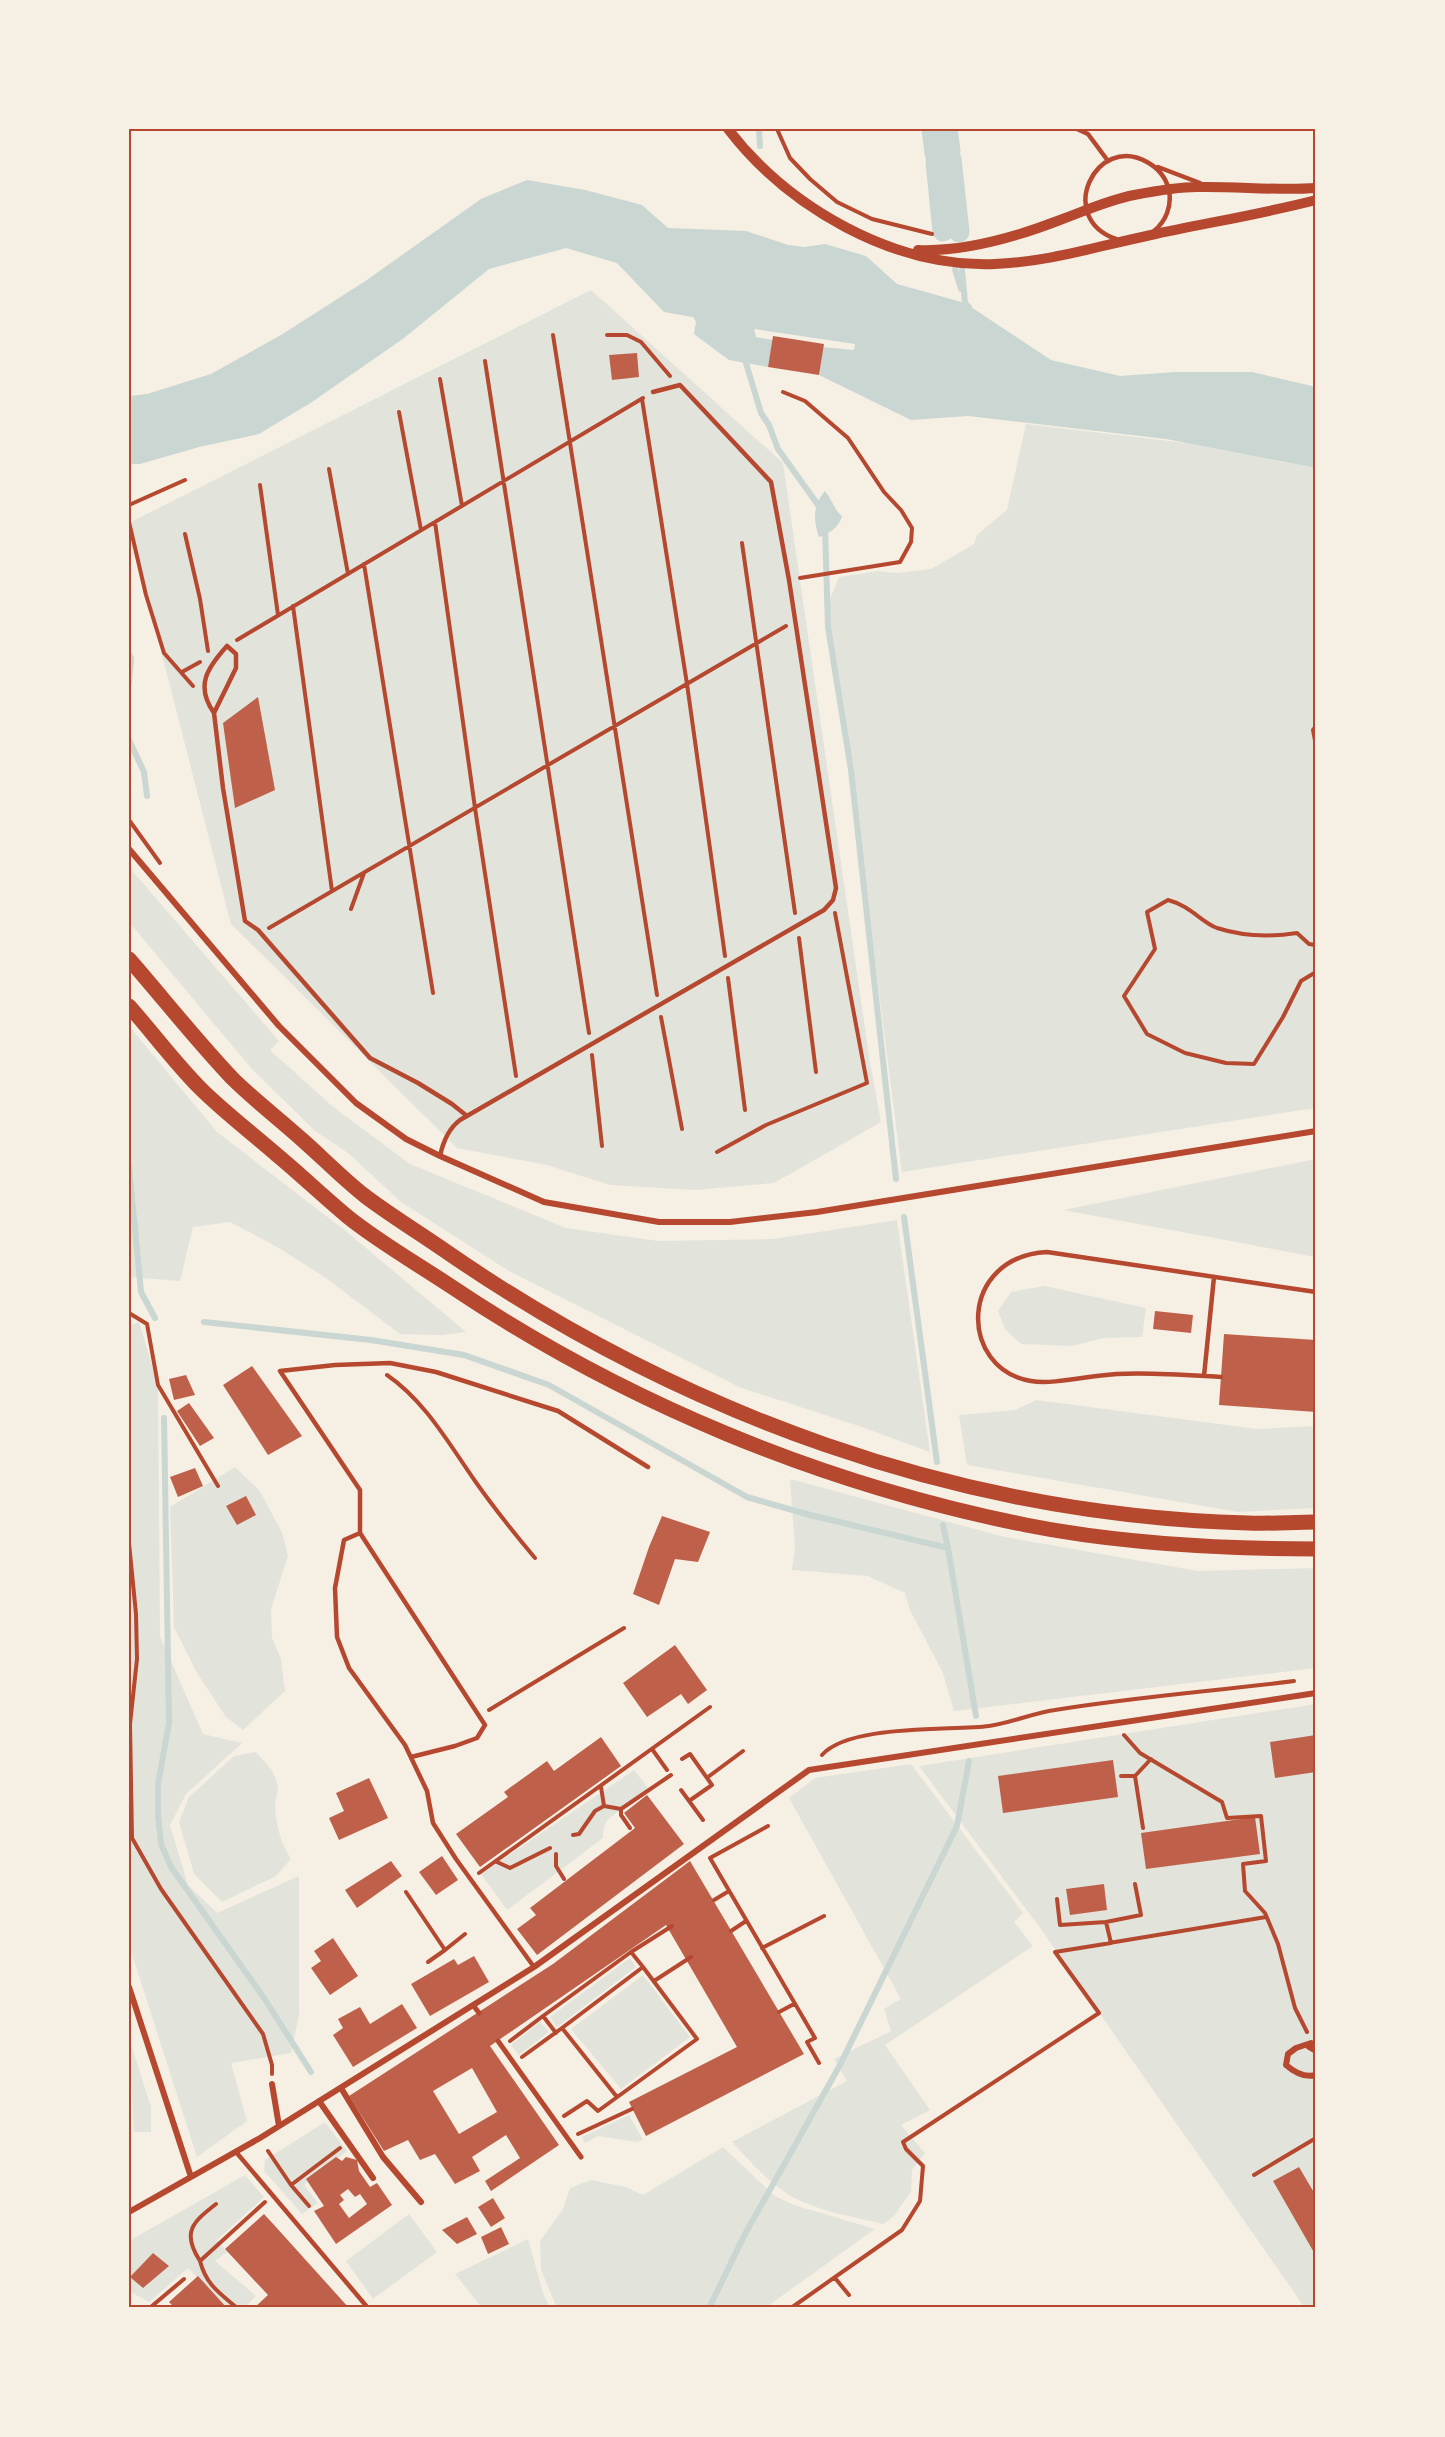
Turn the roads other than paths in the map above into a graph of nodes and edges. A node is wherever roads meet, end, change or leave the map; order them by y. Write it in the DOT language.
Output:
graph roads {
  1 [pos="728,129"];
  2 [pos="1077,129"];
  3 [pos="1108,161"];
  4 [pos="1152,165"];
  5 [pos="1218,187"];
  6 [pos="1316,188"];
  7 [pos="1168,189"];
  8 [pos="1316,200"];
  9 [pos="1086,209"];
  10 [pos="1147,236"];
  11 [pos="1125,241"];
  12 [pos="896,248"];
  13 [pos="653,392"];
  14 [pos="214,713"];
  15 [pos="129,849"];
  16 [pos="129,959"];
  17 [pos="129,1006"];
  18 [pos="467,1116"];
  19 [pos="1316,1131"];
  20 [pos="440,1156"];
  21 [pos="1214,1277"];
  22 [pos="1316,1292"];
  23 [pos="1204,1376"];
  24 [pos="1221,1377"];
  25 [pos="648,1467"];
  26 [pos="1316,1522"];
  27 [pos="360,1533"];
  28 [pos="1316,1549"];
  29 [pos="1316,1693"];
  30 [pos="411,1758"];
  31 [pos="534,1967"];
  32 [pos="129,1987"];
  33 [pos="473,2005"];
  34 [pos="479,2013"];
  35 [pos="498,2041"];
  36 [pos="1316,2051"];
  37 [pos="1316,2075"];
  38 [pos="272,2084"];
  39 [pos="341,2088"];
  40 [pos="319,2101"];
  41 [pos="279,2126"];
  42 [pos="236,2152"];
  43 [pos="581,2157"];
  44 [pos="192,2177"];
  45 [pos="373,2178"];
  46 [pos="421,2202"];
  47 [pos="129,2212"];
  48 [pos="368,2308"];
  1 -- 12 [label="street"];
  2 -- 3 [label="lane"];
  3 -- 4 [label="lane"];
  3 -- 9 [label="lane"];
  4 -- 5 [label="lane"];
  4 -- 7 [label="lane"];
  5 -- 6 [label="street"];
  5 -- 7 [label="street"];
  7 -- 9 [label="street"];
  7 -- 10 [label="lane"];
  8 -- 10 [label="street"];
  9 -- 11 [label="lane"];
  9 -- 12 [label="street"];
  10 -- 11 [label="street"];
  11 -- 12 [label="street"];
  13 -- 18 [label="lane"];
  14 -- 14 [label="lane"];
  14 -- 18 [label="lane"];
  15 -- 20 [label="street"];
  16 -- 26 [label="main road"];
  17 -- 28 [label="main road"];
  18 -- 20 [label="lane"];
  19 -- 20 [label="street"];
  21 -- 22 [label="lane"];
  21 -- 23 [label="lane"];
  21 -- 23 [label="lane"];
  23 -- 24 [label="lane"];
  25 -- 27 [label="lane"];
  27 -- 30 [label="lane"];
  27 -- 30 [label="lane"];
  29 -- 31 [label="street"];
  30 -- 31 [label="lane"];
  31 -- 33 [label="street"];
  32 -- 44 [label="street"];
  33 -- 34 [label="street"];
  33 -- 39 [label="street"];
  35 -- 43 [label="street"];
  36 -- 37 [label="street"];
  38 -- 41 [label="street"];
  39 -- 40 [label="street"];
  39 -- 46 [label="street"];
  40 -- 41 [label="street"];
  40 -- 45 [label="street"];
  41 -- 42 [label="street"];
  42 -- 44 [label="street"];
  42 -- 48 [label="lane"];
  44 -- 47 [label="street"];
}
